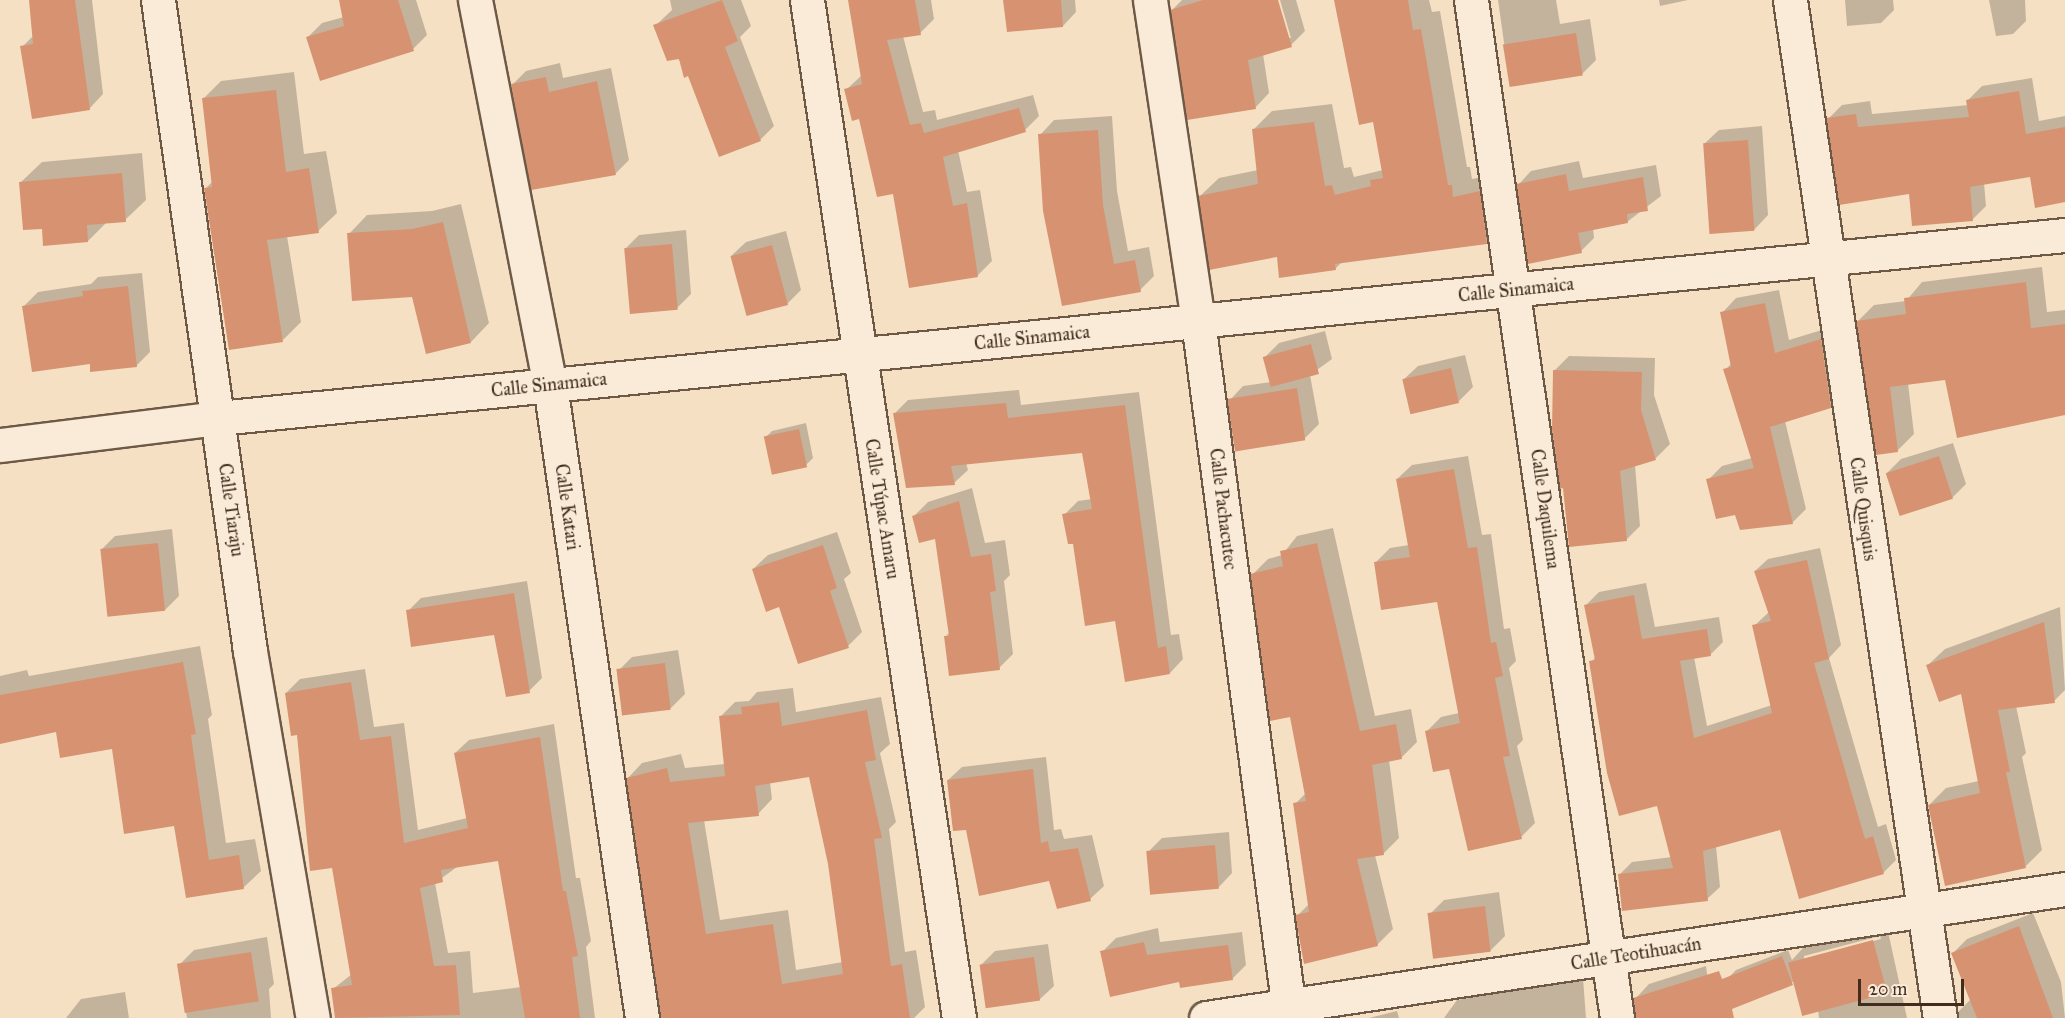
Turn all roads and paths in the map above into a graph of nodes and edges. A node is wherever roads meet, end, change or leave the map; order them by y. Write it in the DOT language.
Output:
graph roads {
  1 [pos="158,0"];
  2 [pos="475,0"];
  3 [pos="807,0"];
  4 [pos="1150,0"];
  5 [pos="1471,0"];
  6 [pos="1790,0"];
  7 [pos="2065,235"];
  8 [pos="1826,259"];
  9 [pos="1514,290"];
  10 [pos="1198,321"];
  11 [pos="859,355"];
  12 [pos="550,385"];
  13 [pos="218,418"];
  14 [pos="0,445"];
  15 [pos="2065,889"];
  16 [pos="1922,910"];
  17 [pos="1608,958"];
  18 [pos="1289,1012"];
  19 [pos="313,1018"];
  20 [pos="642,1018"];
  21 [pos="959,1018"];
  22 [pos="1206,1018"];
  23 [pos="1617,1018"];
  24 [pos="1940,1018"];
  1 -- 13 [label="street, Calle Tiaraju"];
  2 -- 12 [label="street, Calle Katari"];
  3 -- 11 [label="street, Calle Túpac Amaru"];
  4 -- 10 [label="street, Calle Pachacutec"];
  5 -- 9 [label="street, Calle Daquilema"];
  6 -- 8 [label="street, Calle Quisquis"];
  7 -- 8 [label="street, Calle Sinamaica"];
  8 -- 9 [label="street, Calle Sinamaica"];
  8 -- 16 [label="street, Calle Quisquis"];
  9 -- 10 [label="street, Calle Sinamaica"];
  9 -- 17 [label="street, Calle Daquilema"];
  10 -- 11 [label="street, Calle Sinamaica"];
  10 -- 18 [label="street, Calle Pachacutec"];
  11 -- 12 [label="street, Calle Sinamaica"];
  11 -- 21 [label="street, Calle Túpac Amaru"];
  12 -- 13 [label="street, Calle Sinamaica"];
  12 -- 20 [label="street, Calle Katari"];
  13 -- 14 [label="street, Calle Sinamaica"];
  13 -- 19 [label="street, Calle Tiaraju"];
  15 -- 16 [label="street, Calle Teotihuacán"];
  16 -- 17 [label="street, Calle Teotihuacán"];
  16 -- 24 [label="street, Calle Quisquis"];
  17 -- 18 [label="street, Calle Teotihuacán"];
  17 -- 23 [label="street, Calle Daquilema"];
  18 -- 22 [label="street, Calle Teotihuacán"];
}
